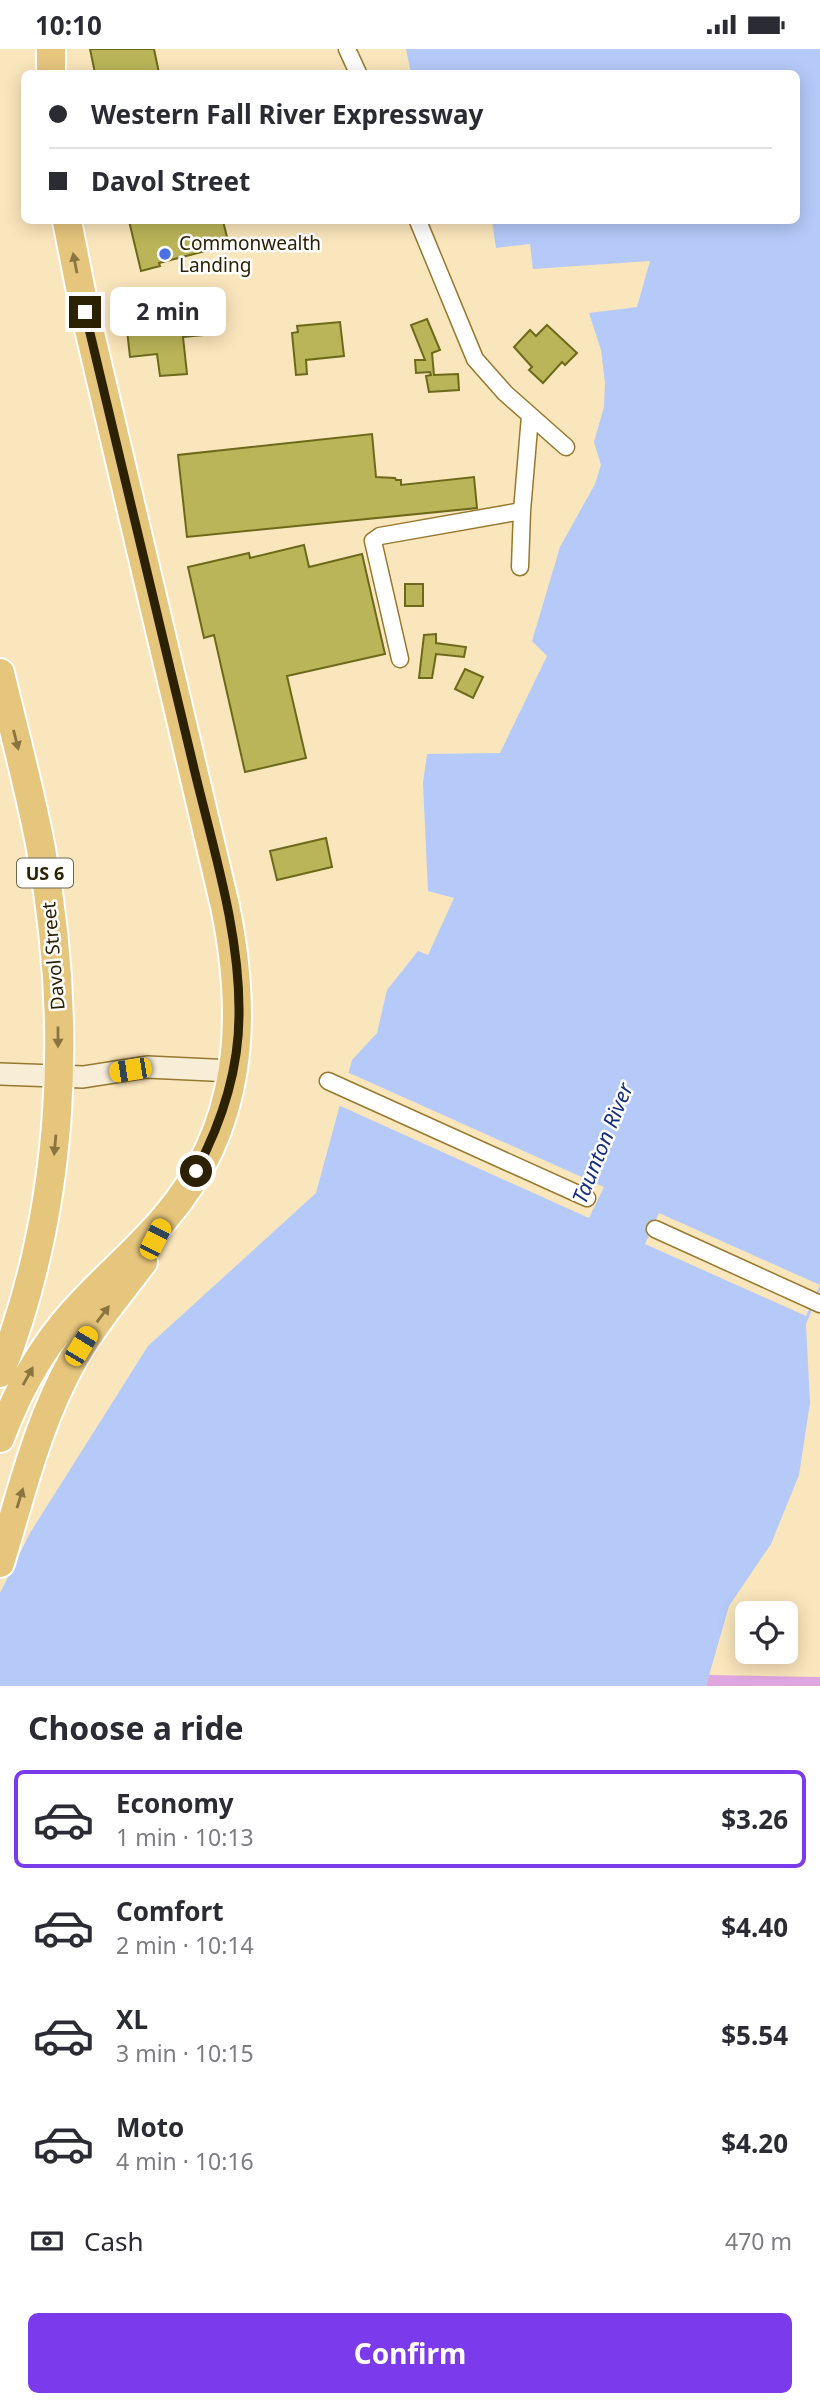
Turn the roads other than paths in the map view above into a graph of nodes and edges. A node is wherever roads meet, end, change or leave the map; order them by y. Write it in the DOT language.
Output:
graph roads {
  1 [pos="51,49"];
  2 [pos="347,49"];
  3 [pos="51,70"];
  4 [pos="357,70"];
  5 [pos="68,224"];
  6 [pos="419,224"];
  7 [pos="530,416"];
  8 [pos="566,447"];
  9 [pos="522,510"];
  10 [pos="520,567"];
  11 [pos="400,659"];
  12 [pos="0,673"];
  13 [pos="233,1071"];
  14 [pos="0,1074"];
  15 [pos="58,1077"];
  16 [pos="328,1081"];
  17 [pos="587,1198"];
  18 [pos="165,1218"];
  19 [pos="654,1229"];
  20 [pos="817,1302"];
  21 [pos="0,1373"];
  22 [pos="0,1438"];
  23 [pos="0,1563"];
  1 -- 3 [label="highway"];
  2 -- 4 [label="street"];
  13 -- 5 [label="highway, one-way"];
  6 -- 7 [label="street"];
  7 -- 8 [label="street"];
  7 -- 9 [label="street"];
  9 -- 10 [label="street"];
  9 -- 11 [label="street"];
  12 -- 15 [label="highway, Davol Street / US 6, one-way"];
  13 -- 15 [label="main road"];
  13 -- 18 [label="highway"];
  14 -- 15 [label="main road"];
  15 -- 21 [label="highway, US 6, one-way"];
  16 -- 17 [label="street"];
  22 -- 18 [label="highway, one-way"];
  23 -- 18 [label="highway, one-way"];
  19 -- 20 [label="street"];
}
